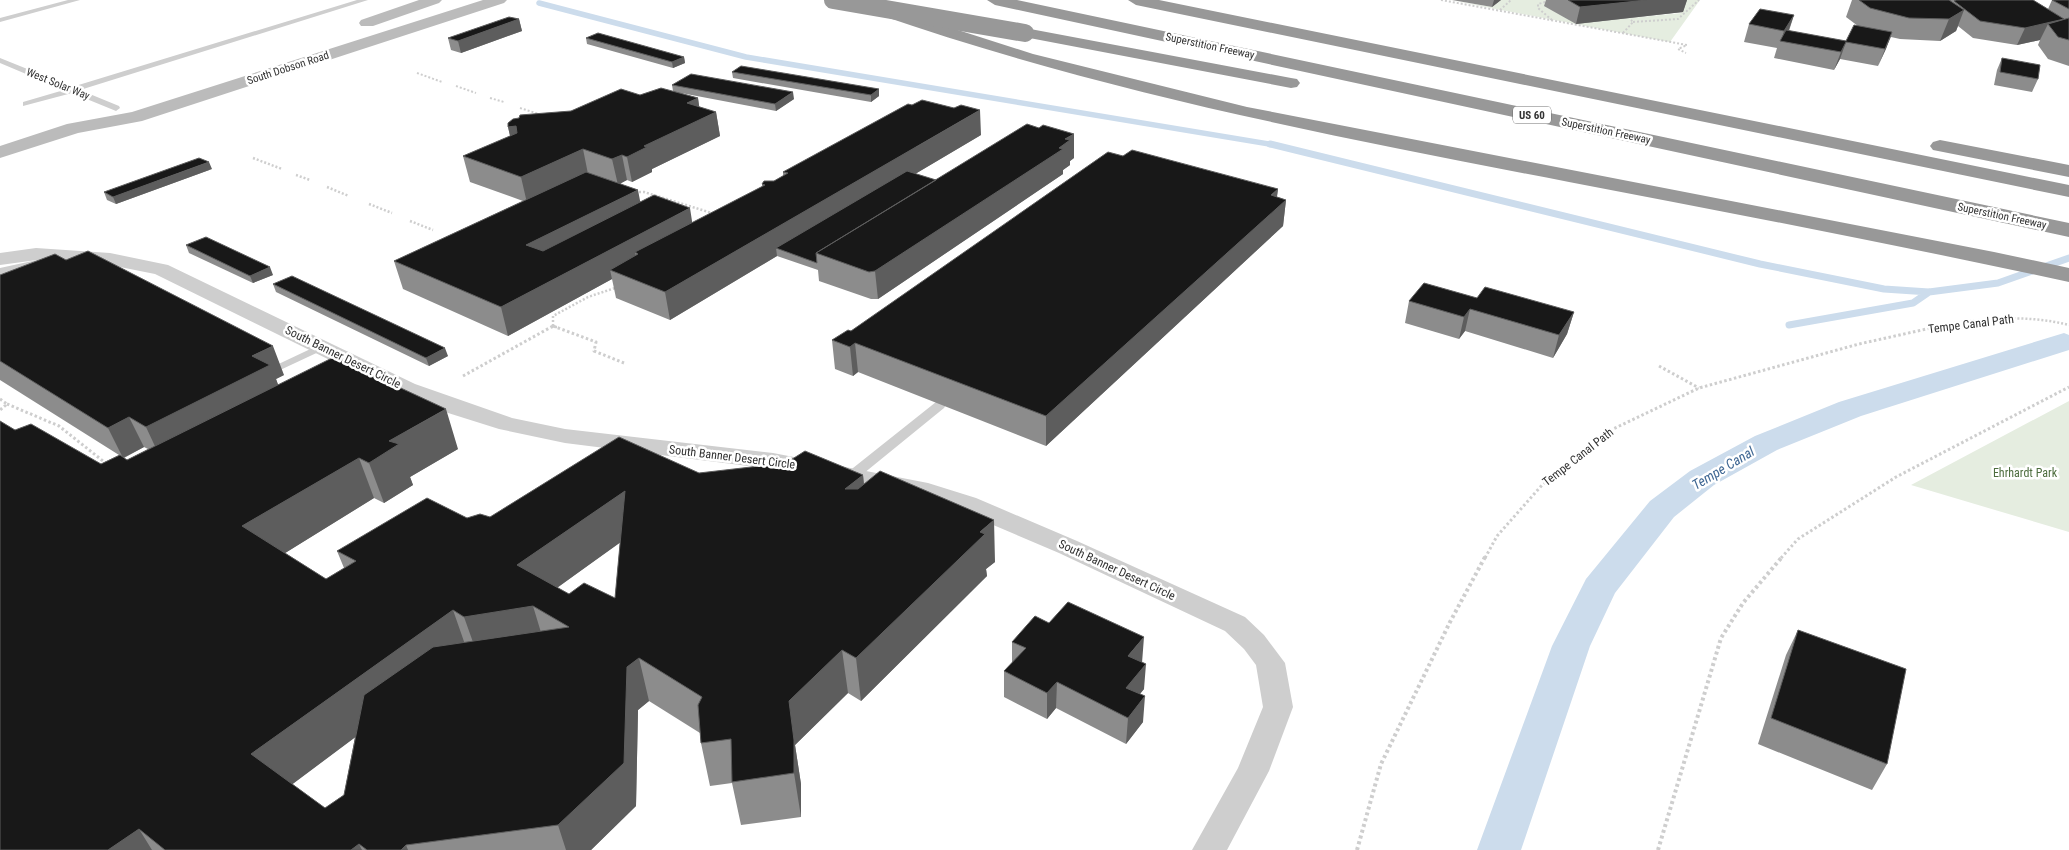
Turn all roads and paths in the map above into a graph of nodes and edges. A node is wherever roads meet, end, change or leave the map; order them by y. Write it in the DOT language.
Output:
graph roads {
  1 [pos="76,0"];
  2 [pos="364,0"];
  3 [pos="434,0"];
  4 [pos="499,0"];
  5 [pos="833,0"];
  6 [pos="853,0"];
  7 [pos="995,0"];
  8 [pos="1136,0"];
  9 [pos="1441,0"];
  10 [pos="1511,0"];
  11 [pos="1553,0"];
  12 [pos="1699,0"];
  13 [pos="1499,11"];
  14 [pos="1286,14"];
  15 [pos="0,20"];
  16 [pos="1553,20"];
  17 [pos="352,28"];
  18 [pos="1623,33"];
  19 [pos="1686,54"];
  20 [pos="262,58"];
  21 [pos="0,60"];
  22 [pos="417,73"];
  23 [pos="442,82"];
  24 [pos="456,86"];
  25 [pos="72,90"];
  26 [pos="476,93"];
  27 [pos="490,98"];
  28 [pos="504,102"];
  29 [pos="26,104"];
  30 [pos="116,108"];
  31 [pos="520,108"];
  32 [pos="542,115"];
  33 [pos="1835,125"];
  34 [pos="74,128"];
  35 [pos="1923,142"];
  36 [pos="0,152"];
  37 [pos="253,158"];
  38 [pos="282,169"];
  39 [pos="2069,171"];
  40 [pos="296,175"];
  41 [pos="310,180"];
  42 [pos="327,187"];
  43 [pos="2069,191"];
  44 [pos="627,192"];
  45 [pos="350,196"];
  46 [pos="369,204"];
  47 [pos="392,213"];
  48 [pos="716,214"];
  49 [pos="410,221"];
  50 [pos="433,230"];
  51 [pos="2069,230"];
  52 [pos="2069,241"];
  53 [pos="69,256"];
  54 [pos="0,259"];
  55 [pos="0,274"];
  56 [pos="2069,275"];
  57 [pos="41,278"];
  58 [pos="622,286"];
  59 [pos="2069,325"];
  60 [pos="553,326"];
  61 [pos="321,347"];
  62 [pos="624,363"];
  63 [pos="1659,366"];
  64 [pos="274,369"];
  65 [pos="463,376"];
  66 [pos="2069,387"];
  67 [pos="1699,388"];
  68 [pos="0,399"];
  69 [pos="7,404"];
  70 [pos="940,404"];
  71 [pos="0,410"];
  72 [pos="102,460"];
  73 [pos="96,463"];
  74 [pos="109,466"];
  75 [pos="853,474"];
  76 [pos="1209,850"];
  77 [pos="1357,850"];
  78 [pos="1658,850"];
  1 -- 15 [label="lane"];
  2 -- 25 [label="lane"];
  3 -- 17 [label="main road"];
  4 -- 34 [label="main road, South Dobson Road"];
  5 -- 52 [label="highway, bridge"];
  6 -- 56 [label="highway"];
  7 -- 51 [label="highway, Superstition Freeway / US 60"];
  8 -- 43 [label="highway"];
  9 -- 13 [label="path"];
  10 -- 13 [label="path"];
  11 -- 16 [label="path"];
  12 -- 18 [label="path"];
  13 -- 16 [label="path"];
  14 -- 33 [label="highway"];
  16 -- 18 [label="path"];
  18 -- 19 [label="path"];
  20 -- 30 [label="main road, South Dobson Road"];
  21 -- 25 [label="lane, West Solar Way"];
  22 -- 23 [label="path"];
  24 -- 26 [label="path"];
  25 -- 29 [label="lane"];
  25 -- 30 [label="lane, West Solar Way"];
  27 -- 28 [label="path"];
  30 -- 34 [label="main road, South Dobson Road"];
  31 -- 32 [label="path"];
  34 -- 36 [label="main road, South Dobson Road"];
  35 -- 39 [label="highway"];
  37 -- 38 [label="path"];
  40 -- 41 [label="path"];
  42 -- 45 [label="path"];
  44 -- 48 [label="path"];
  46 -- 47 [label="path"];
  49 -- 50 [label="path"];
  53 -- 54 [label="street, South Banner Desert Circle"];
  53 -- 55 [label="street"];
  53 -- 57 [label="lane"];
  53 -- 61 [label="street, South Banner Desert Circle"];
  58 -- 60 [label="path"];
  59 -- 67 [label="path, Tempe Canal Path"];
  60 -- 62 [label="path"];
  60 -- 65 [label="path"];
  61 -- 64 [label="lane"];
  61 -- 75 [label="street, South Banner Desert Circle"];
  63 -- 67 [label="path"];
  66 -- 78 [label="path"];
  67 -- 77 [label="path, Tempe Canal Path"];
  68 -- 69 [label="path"];
  69 -- 71 [label="path"];
  69 -- 72 [label="path"];
  70 -- 75 [label="lane"];
  72 -- 73 [label="path"];
  72 -- 74 [label="path"];
  75 -- 76 [label="street, South Banner Desert Circle"];
}
